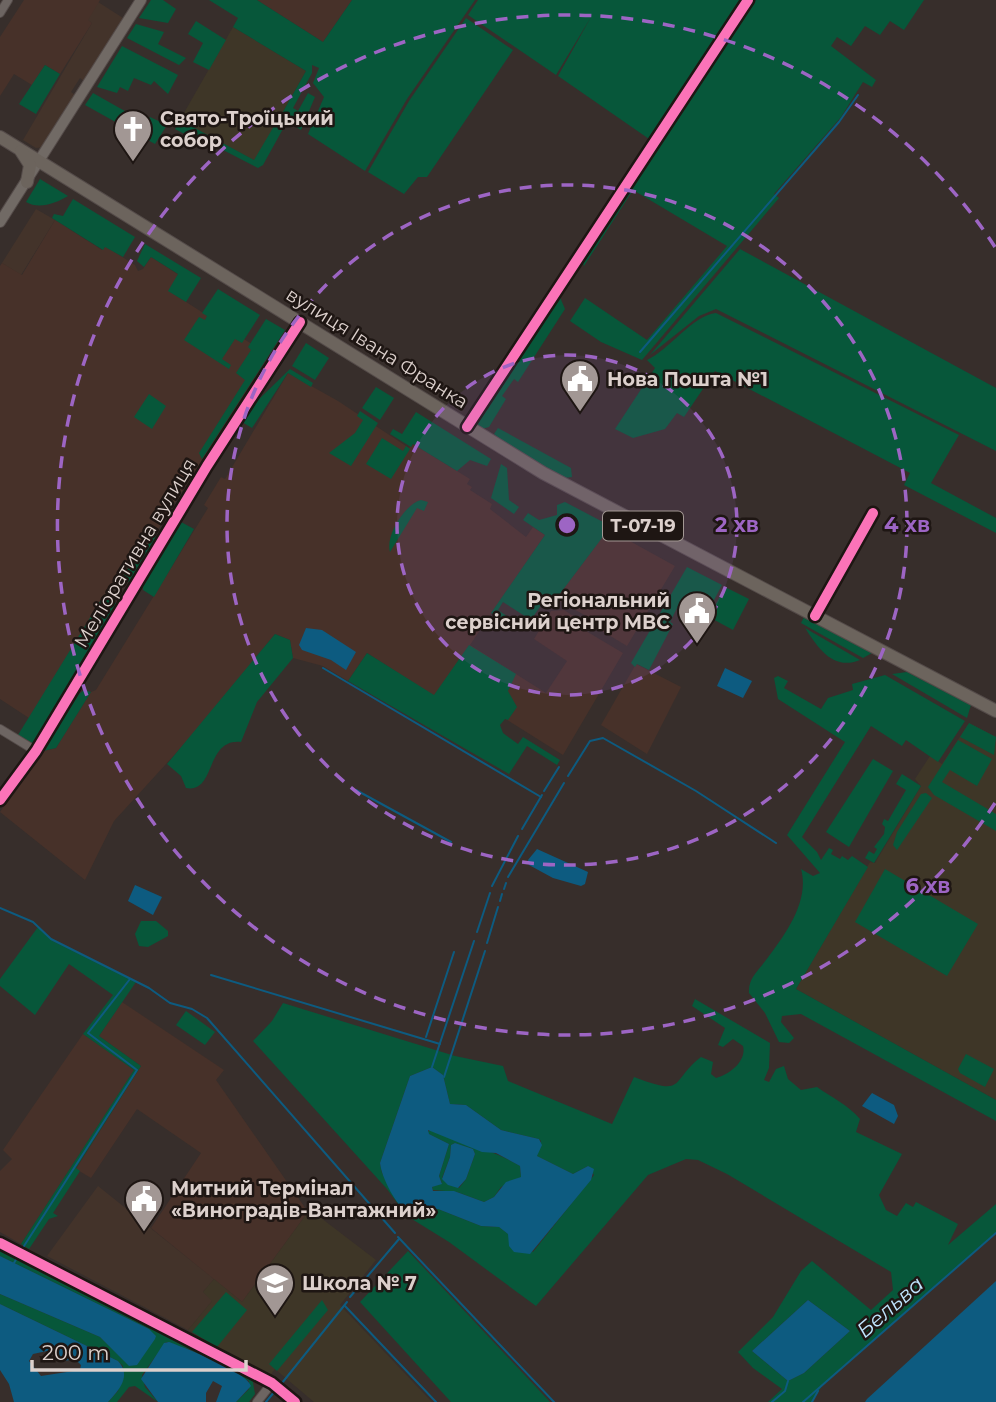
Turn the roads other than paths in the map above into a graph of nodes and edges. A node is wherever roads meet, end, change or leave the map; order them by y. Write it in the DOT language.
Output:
graph roads {
  1 [pos="8,0"];
  2 [pos="141,0"];
  3 [pos="745,2"];
  4 [pos="0,13"];
  5 [pos="0,137"];
  6 [pos="19,149"];
  7 [pos="41,162"];
  8 [pos="59,173"];
  9 [pos="27,183"];
  10 [pos="0,222"];
  11 [pos="300,322"];
  12 [pos="467,427"];
  13 [pos="873,513"];
  14 [pos="815,616"];
  15 [pos="996,711"];
  16 [pos="0,729"];
  17 [pos="18,740"];
  18 [pos="36,751"];
  19 [pos="24,768"];
  20 [pos="0,800"];
  21 [pos="0,1243"];
  22 [pos="272,1383"];
  23 [pos="257,1402"];
  24 [pos="295,1402"];
  1 -- 4 [label="street"];
  2 -- 7 [label="main road"];
  3 -- 12 [label="street"];
  5 -- 6 [label="main road, вулиця Івана Франка / Т-07-19"];
  6 -- 7 [label="main road, вулиця Івана Франка / Т-07-19"];
  6 -- 9 [label="main road"];
  7 -- 8 [label="main road, вулиця Івана Франка / Т-07-19"];
  7 -- 9 [label="main road"];
  8 -- 9 [label="main road"];
  8 -- 11 [label="main road, вулиця Івана Франка / Т-07-19"];
  9 -- 10 [label="main road"];
  11 -- 12 [label="main road, вулиця Івана Франка / Т-07-19"];
  11 -- 18 [label="street, Меліоративна вулиця"];
  12 -- 14 [label="main road, вулиця Івана Франка / Т-07-19"];
  13 -- 14 [label="street"];
  14 -- 15 [label="main road, вулиця Івана Франка / Т-07-19"];
  16 -- 17 [label="street"];
  17 -- 18 [label="street"];
  17 -- 19 [label="street"];
  18 -- 19 [label="street, Меліоративна вулиця"];
  19 -- 20 [label="street, Меліоративна вулиця"];
  21 -- 22 [label="street"];
  22 -- 23 [label="street"];
  22 -- 24 [label="street"];
}
